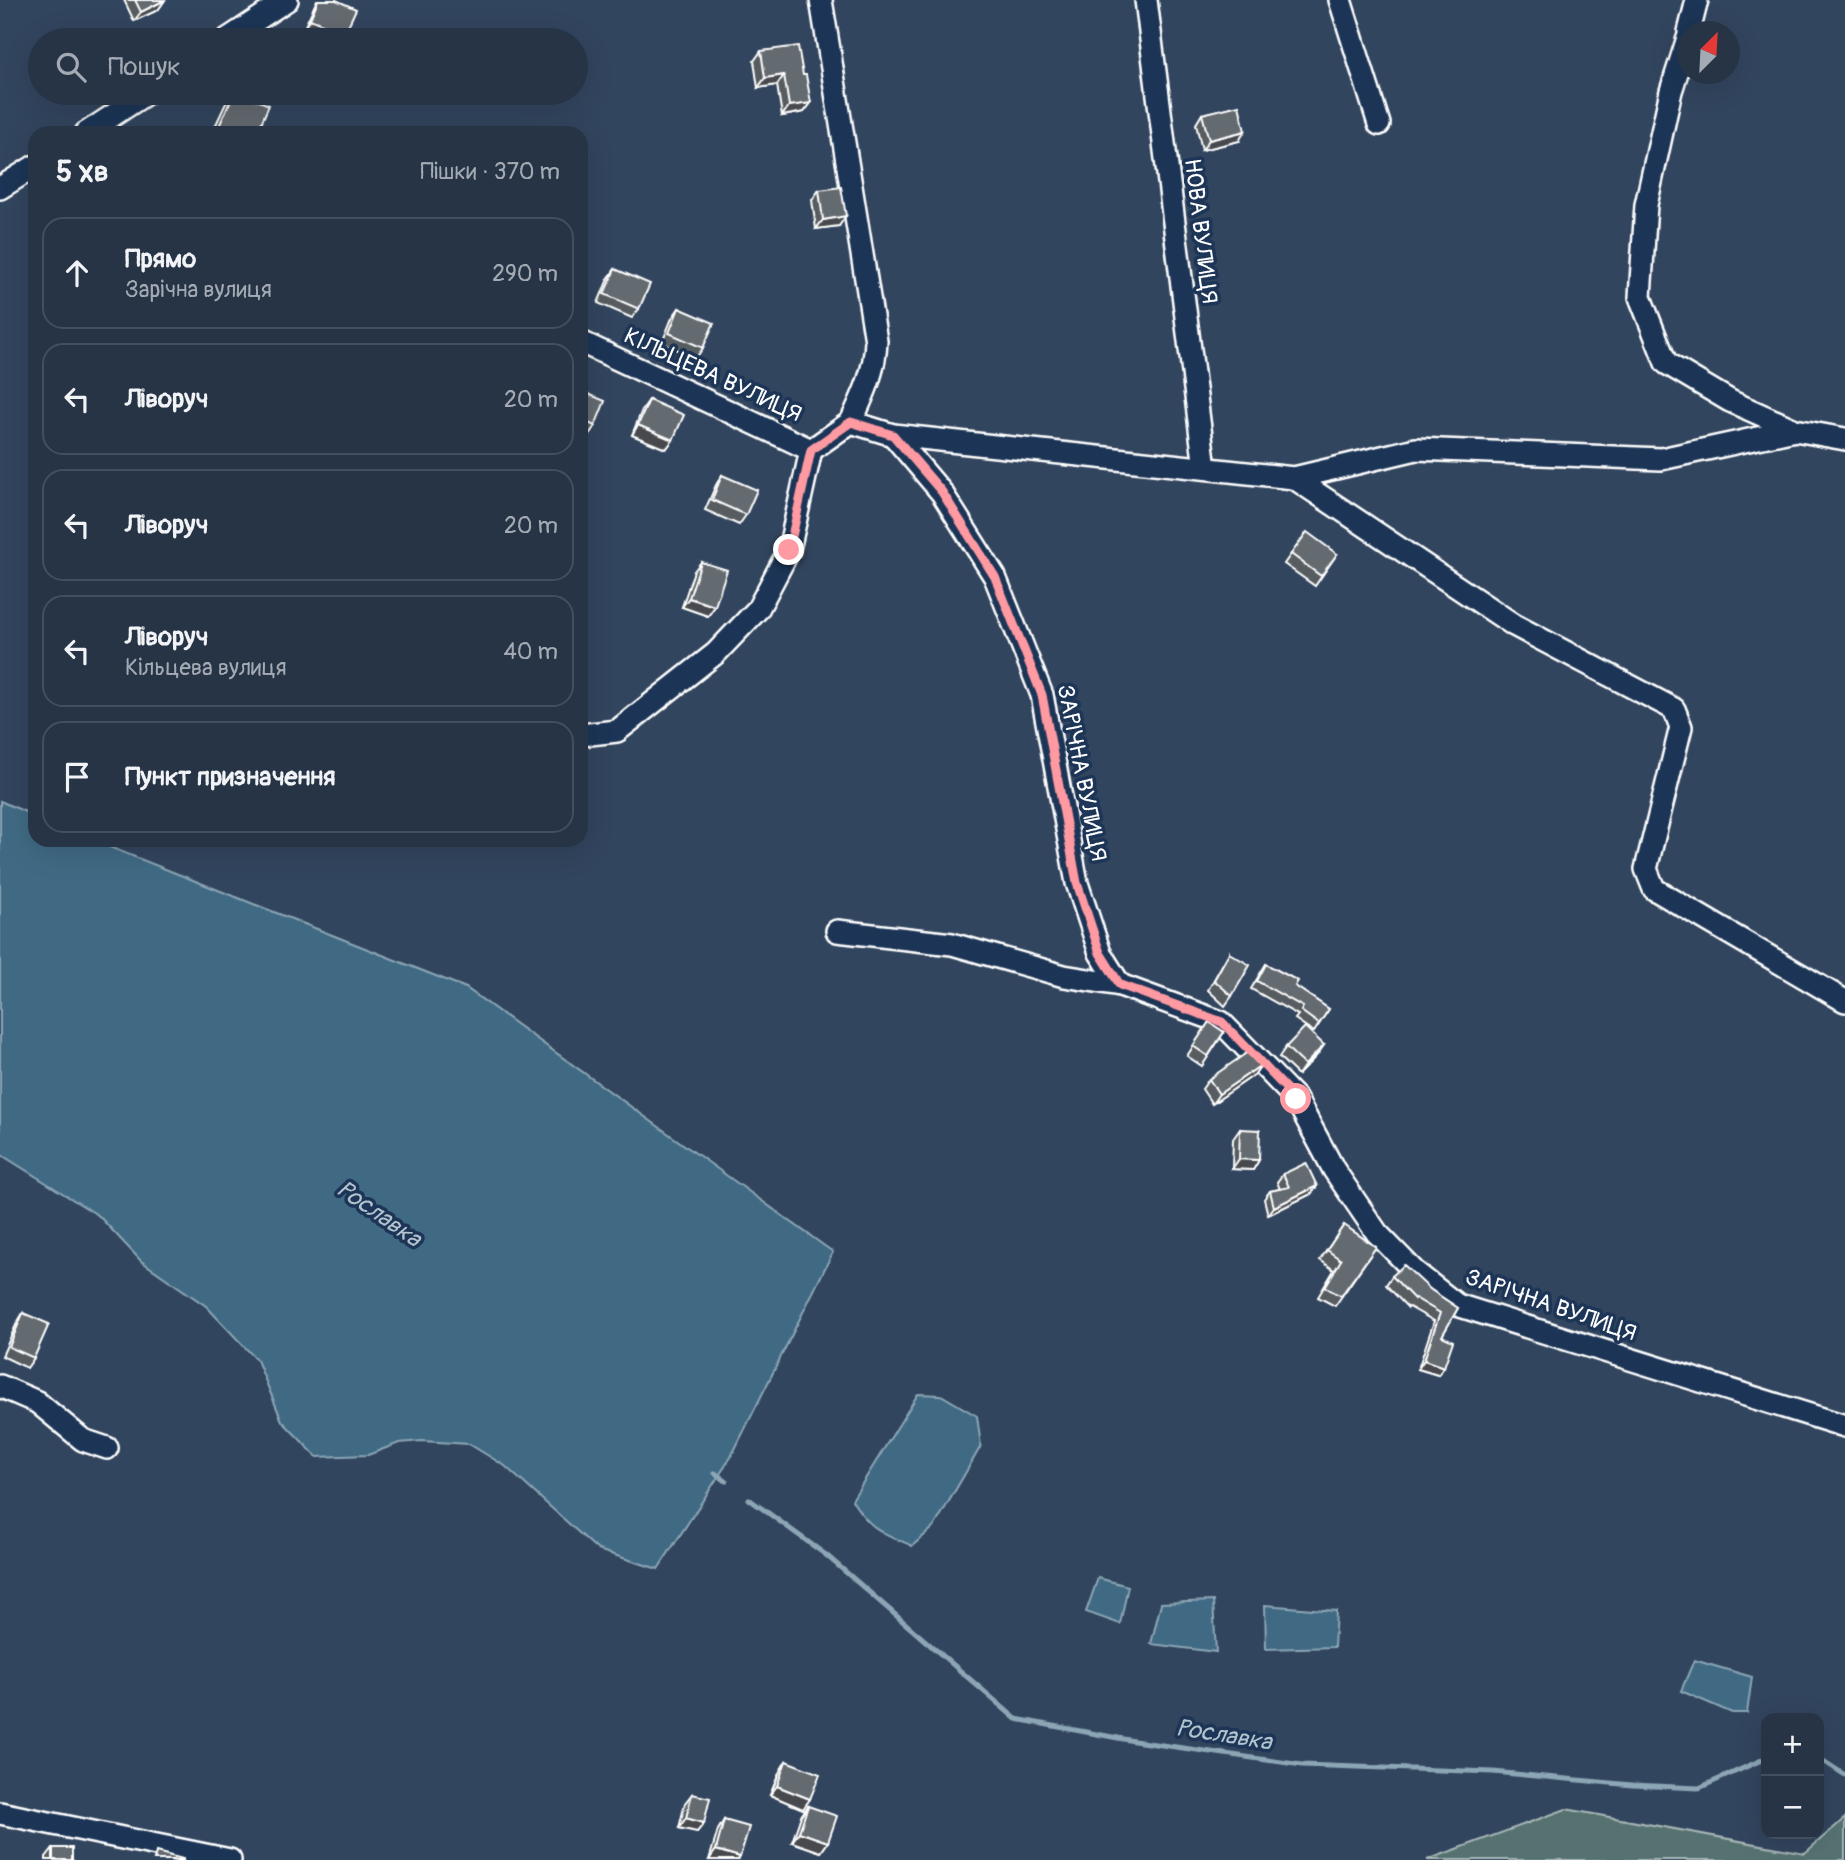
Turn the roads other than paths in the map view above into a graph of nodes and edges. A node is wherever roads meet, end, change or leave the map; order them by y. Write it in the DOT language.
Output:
graph roads {
  1 [pos="287,0"];
  2 [pos="821,0"];
  3 [pos="1146,0"];
  4 [pos="1339,0"];
  5 [pos="1697,0"];
  6 [pos="1692,21"];
  7 [pos="244,28"];
  8 [pos="1677,72"];
  9 [pos="129,105"];
  10 [pos="1379,124"];
  11 [pos="97,126"];
  12 [pos="28,170"];
  13 [pos="0,188"];
  14 [pos="588,345"];
  15 [pos="851,422"];
  16 [pos="1795,430"];
  17 [pos="893,435"];
  18 [pos="1845,439"];
  19 [pos="811,450"];
  20 [pos="1205,468"];
  21 [pos="1294,478"];
  22 [pos="588,734"];
  23 [pos="836,931"];
  24 [pos="1120,985"];
  25 [pos="1845,1001"];
  26 [pos="0,1386"];
  27 [pos="1845,1426"];
  28 [pos="107,1448"];
  29 [pos="0,1813"];
  30 [pos="230,1860"];
  1 -- 7 [label="street"];
  2 -- 15 [label="street"];
  3 -- 20 [label="street, НОВА ВУЛИЦЯ"];
  4 -- 10 [label="street"];
  5 -- 6 [label="street"];
  8 -- 16 [label="street"];
  9 -- 11 [label="street"];
  12 -- 13 [label="street"];
  14 -- 19 [label="street, КІЛЬЦЕВА ВУЛИЦЯ"];
  15 -- 17 [label="street"];
  15 -- 19 [label="street"];
  16 -- 18 [label="street"];
  16 -- 21 [label="street"];
  17 -- 20 [label="street"];
  17 -- 24 [label="street, ЗАРІЧНА ВУЛИЦЯ"];
  19 -- 22 [label="street, КІЛЬЦЕВА ВУЛИЦЯ"];
  20 -- 21 [label="street"];
  21 -- 25 [label="street"];
  23 -- 24 [label="street, ЗАРІЧНА ВУЛИЦЯ"];
  24 -- 27 [label="street, ЗАРІЧНА ВУЛИЦЯ"];
  26 -- 28 [label="street"];
  29 -- 30 [label="street"];
}
